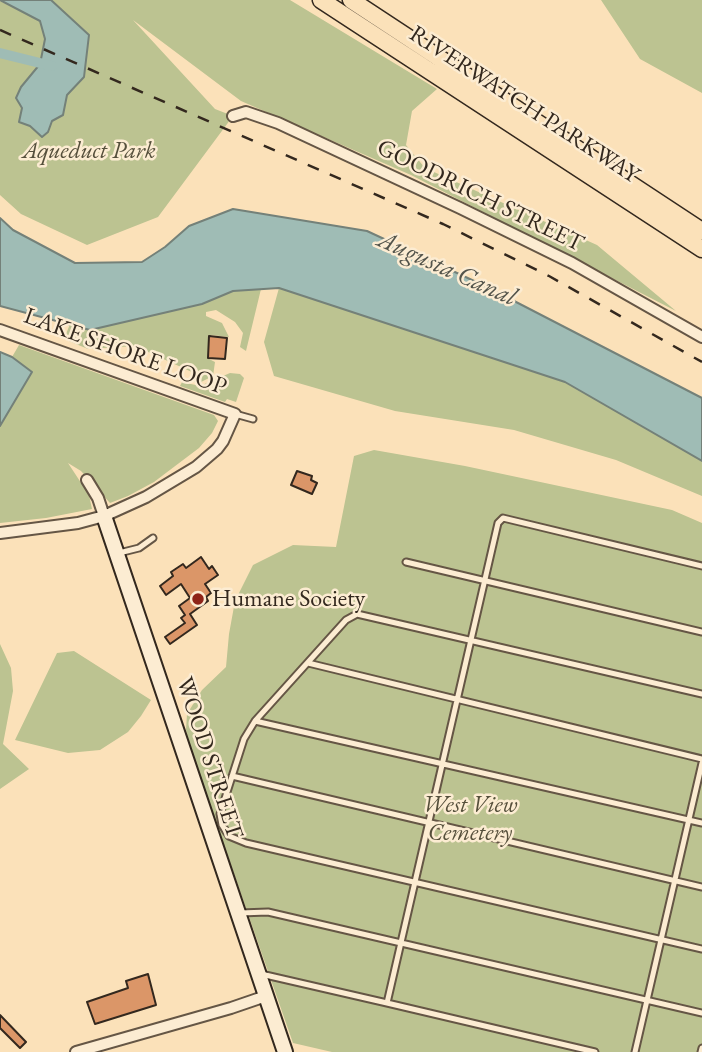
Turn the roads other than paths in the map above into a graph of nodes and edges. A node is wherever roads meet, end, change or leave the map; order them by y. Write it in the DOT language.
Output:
graph roads {
  1 [pos="321,0"];
  2 [pos="351,0"];
  3 [pos="233,116"];
  4 [pos="702,231"];
  5 [pos="702,248"];
  6 [pos="0,330"];
  7 [pos="702,337"];
  8 [pos="235,414"];
  9 [pos="253,419"];
  10 [pos="87,480"];
  11 [pos="104,516"];
  12 [pos="0,533"];
  13 [pos="153,538"];
  14 [pos="116,553"];
  15 [pos="406,562"];
  16 [pos="702,566"];
  17 [pos="484,580"];
  18 [pos="702,632"];
  19 [pos="470,641"];
  20 [pos="308,663"];
  21 [pos="702,694"];
  22 [pos="457,698"];
  23 [pos="255,721"];
  24 [pos="702,761"];
  25 [pos="442,764"];
  26 [pos="232,776"];
  27 [pos="688,821"];
  28 [pos="428,822"];
  29 [pos="702,823"];
  30 [pos="674,881"];
  31 [pos="415,882"];
  32 [pos="702,887"];
  33 [pos="237,913"];
  34 [pos="660,940"];
  35 [pos="400,942"];
  36 [pos="702,949"];
  37 [pos="258,974"];
  38 [pos="266,996"];
  39 [pos="647,1000"];
  40 [pos="387,1003"];
  41 [pos="702,1013"];
  42 [pos="76,1052"];
  43 [pos="285,1052"];
  44 [pos="595,1052"];
  45 [pos="635,1052"];
  1 -- 5 [label="main road, RIVERWATCH PARKWAY"];
  2 -- 4 [label="main road, RIVERWATCH PARKWAY"];
  3 -- 7 [label="street, GOODRICH STREET"];
  6 -- 8 [label="street, LAKE SHORE LOOP"];
  8 -- 9 [label="lane"];
  8 -- 11 [label="street"];
  10 -- 11 [label="street, WOOD STREET"];
  11 -- 12 [label="street"];
  11 -- 14 [label="street, WOOD STREET"];
  13 -- 14 [label="lane"];
  14 -- 33 [label="street, WOOD STREET"];
  15 -- 17 [label="lane"];
  16 -- 17 [label="lane"];
  17 -- 18 [label="lane"];
  17 -- 19 [label="lane"];
  19 -- 20 [label="lane"];
  19 -- 21 [label="lane"];
  19 -- 22 [label="lane"];
  20 -- 22 [label="lane"];
  20 -- 23 [label="lane"];
  22 -- 24 [label="lane"];
  22 -- 25 [label="lane"];
  23 -- 25 [label="lane"];
  23 -- 26 [label="lane"];
  24 -- 27 [label="lane"];
  25 -- 27 [label="lane"];
  25 -- 28 [label="lane"];
  26 -- 28 [label="lane"];
  26 -- 31 [label="lane"];
  27 -- 29 [label="lane"];
  27 -- 30 [label="lane"];
  28 -- 30 [label="lane"];
  28 -- 31 [label="lane"];
  30 -- 32 [label="lane"];
  30 -- 34 [label="lane"];
  31 -- 34 [label="lane"];
  31 -- 35 [label="lane"];
  33 -- 35 [label="lane"];
  33 -- 37 [label="street, WOOD STREET"];
  34 -- 36 [label="lane"];
  34 -- 39 [label="lane"];
  35 -- 39 [label="lane"];
  35 -- 40 [label="lane"];
  37 -- 38 [label="street, WOOD STREET"];
  37 -- 40 [label="lane"];
  38 -- 42 [label="street"];
  38 -- 43 [label="street, WOOD STREET"];
  39 -- 41 [label="lane"];
  39 -- 45 [label="lane"];
  40 -- 44 [label="lane"];
}
